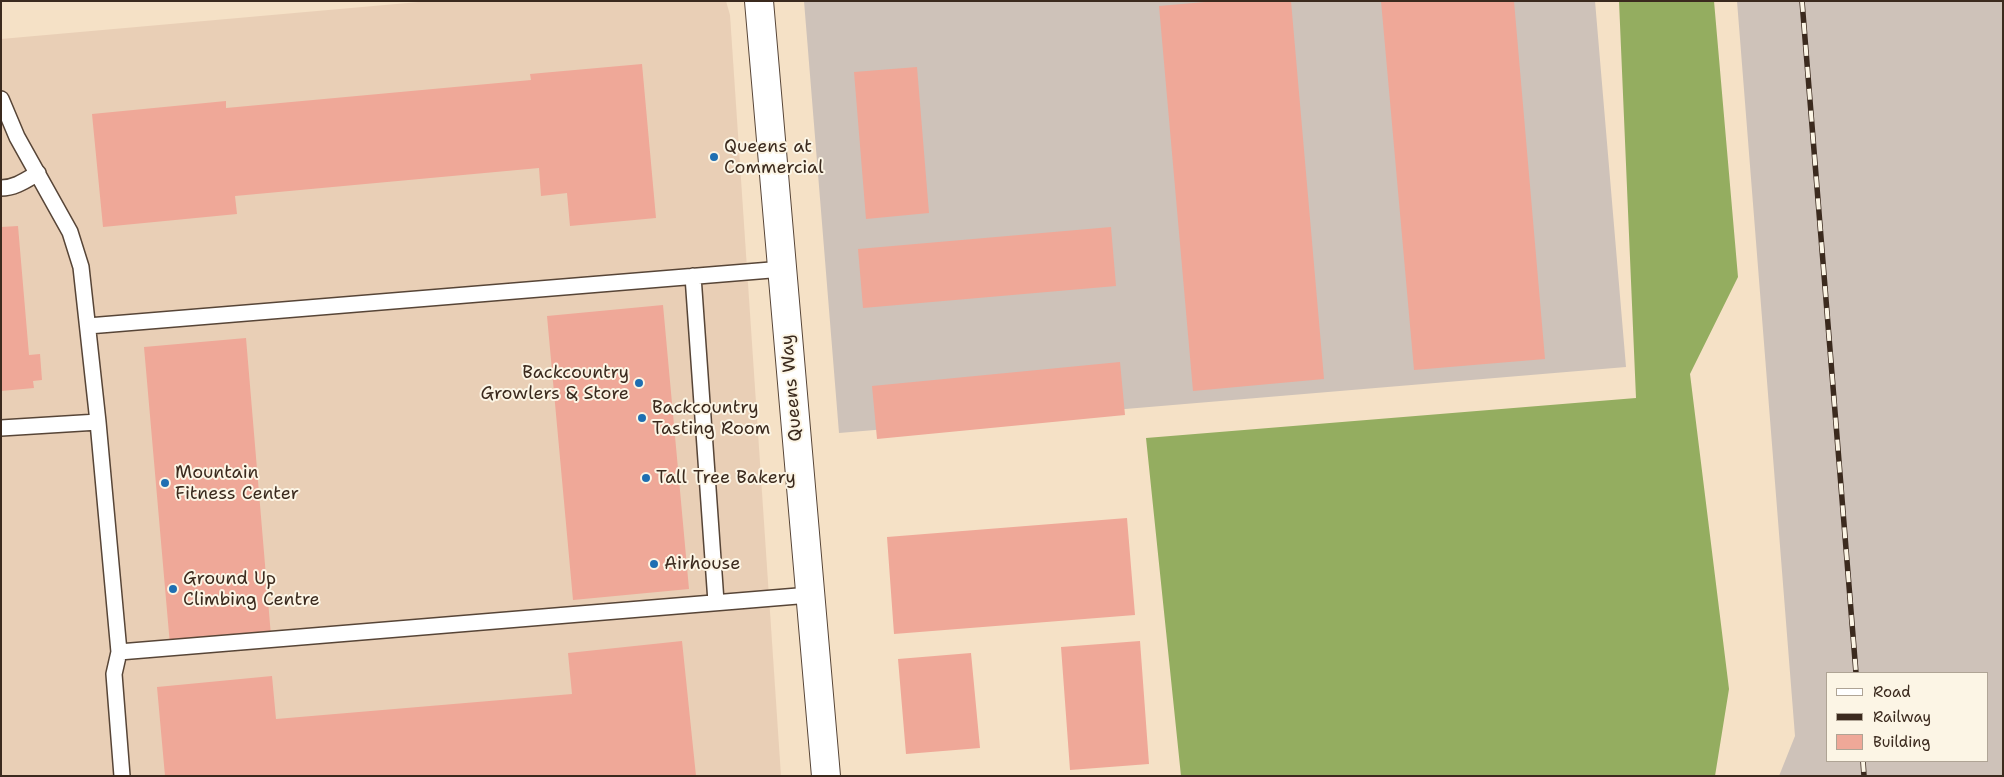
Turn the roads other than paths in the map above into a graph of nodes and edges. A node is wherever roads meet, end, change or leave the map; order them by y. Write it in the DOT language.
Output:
graph roads {
  1 [pos="759,1"];
  2 [pos="1,100"];
  3 [pos="38,174"];
  4 [pos="1,188"];
  5 [pos="783,269"];
  6 [pos="693,276"];
  7 [pos="88,326"];
  8 [pos="98,422"];
  9 [pos="1,428"];
  10 [pos="810,595"];
  11 [pos="716,602"];
  12 [pos="119,652"];
  13 [pos="122,776"];
  14 [pos="826,776"];
  1 -- 5 [label="street, Queens Way"];
  2 -- 3 [label="lane"];
  3 -- 4 [label="lane"];
  3 -- 7 [label="lane"];
  5 -- 6 [label="lane"];
  5 -- 10 [label="street, Queens Way"];
  6 -- 7 [label="lane"];
  6 -- 11 [label="lane"];
  7 -- 8 [label="lane"];
  8 -- 9 [label="lane"];
  8 -- 12 [label="lane"];
  10 -- 11 [label="lane"];
  10 -- 14 [label="street, Queens Way"];
  11 -- 12 [label="lane"];
  12 -- 13 [label="lane"];
}
